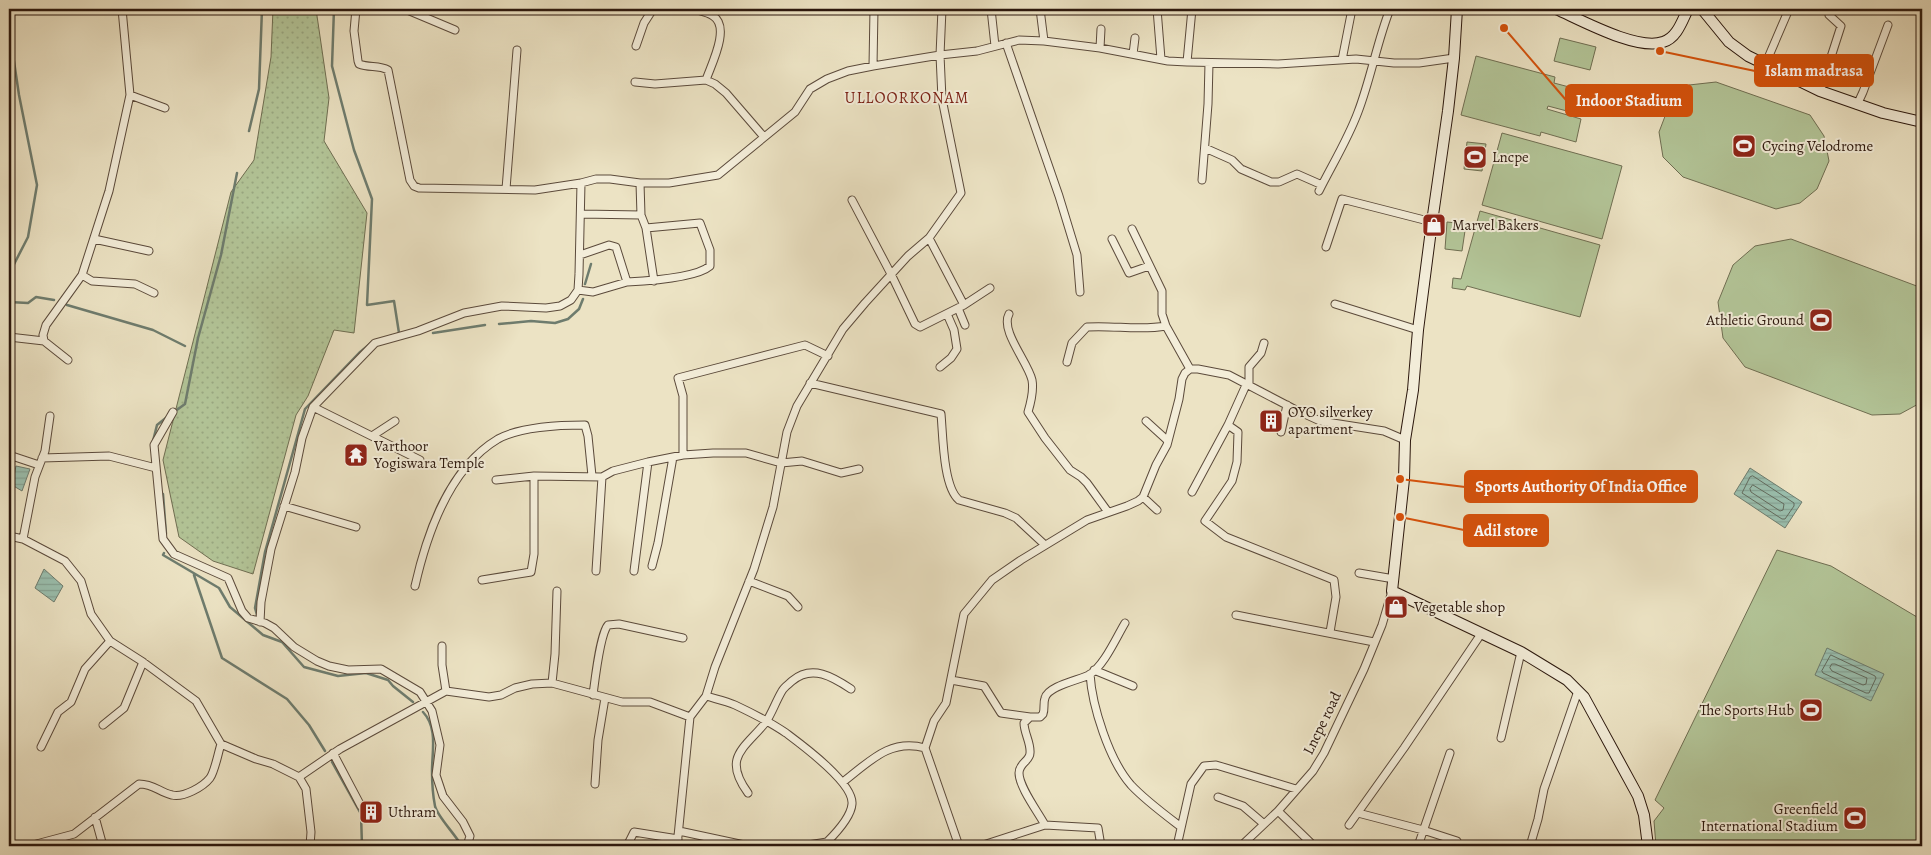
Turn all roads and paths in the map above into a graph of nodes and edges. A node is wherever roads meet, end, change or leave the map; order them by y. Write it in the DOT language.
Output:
graph roads {
  1 [pos="122,9"];
  2 [pos="356,9"];
  3 [pos="405,9"];
  4 [pos="654,9"];
  5 [pos="694,9"];
  6 [pos="874,9"];
  7 [pos="942,9"];
  8 [pos="992,9"];
  9 [pos="1040,9"];
  10 [pos="1157,9"];
  11 [pos="1192,9"];
  12 [pos="1352,9"];
  13 [pos="1390,9"];
  14 [pos="1457,9"];
  15 [pos="1556,9"];
  16 [pos="1688,9"];
  17 [pos="1702,9"];
  18 [pos="1789,9"];
  19 [pos="1831,9"];
  20 [pos="1888,24"];
  21 [pos="1101,29"];
  22 [pos="455,30"];
  23 [pos="1135,38"];
  24 [pos="1044,41"];
  25 [pos="1006,43"];
  26 [pos="636,46"];
  27 [pos="995,46"];
  28 [pos="1100,48"];
  29 [pos="517,50"];
  30 [pos="1133,54"];
  31 [pos="940,55"];
  32 [pos="1454,58"];
  33 [pos="1161,59"];
  34 [pos="1342,60"];
  35 [pos="1372,61"];
  36 [pos="1187,62"];
  37 [pos="1209,63"];
  38 [pos="1765,65"];
  39 [pos="872,66"];
  40 [pos="706,80"];
  41 [pos="635,82"];
  42 [pos="1820,91"];
  43 [pos="130,95"];
  44 [pos="1857,104"];
  45 [pos="166,108"];
  46 [pos="1922,122"];
  47 [pos="764,137"];
  48 [pos="1205,148"];
  49 [pos="1202,180"];
  50 [pos="582,183"];
  51 [pos="640,183"];
  52 [pos="506,189"];
  53 [pos="852,200"];
  54 [pos="581,214"];
  55 [pos="641,215"];
  56 [pos="1432,222"];
  57 [pos="646,228"];
  58 [pos="1132,229"];
  59 [pos="929,238"];
  60 [pos="1112,239"];
  61 [pos="94,240"];
  62 [pos="1326,248"];
  63 [pos="149,251"];
  64 [pos="580,255"];
  65 [pos="1150,266"];
  66 [pos="891,274"];
  67 [pos="82,275"];
  68 [pos="654,281"];
  69 [pos="627,282"];
  70 [pos="990,288"];
  71 [pos="578,290"];
  72 [pos="1080,292"];
  73 [pos="154,293"];
  74 [pos="1334,304"];
  75 [pos="961,306"];
  76 [pos="948,314"];
  77 [pos="1010,314"];
  78 [pos="965,325"];
  79 [pos="1166,326"];
  80 [pos="1418,330"];
  81 [pos="9,337"];
  82 [pos="44,341"];
  83 [pos="1264,343"];
  84 [pos="828,356"];
  85 [pos="68,360"];
  86 [pos="1067,362"];
  87 [pos="940,367"];
  88 [pos="1190,369"];
  89 [pos="810,383"];
  90 [pos="1248,385"];
  91 [pos="1287,405"];
  92 [pos="313,407"];
  93 [pos="173,412"];
  94 [pos="50,416"];
  95 [pos="395,421"];
  96 [pos="1146,421"];
  97 [pos="1228,425"];
  98 [pos="1281,432"];
  99 [pos="372,436"];
  100 [pos="1405,440"];
  101 [pos="1168,441"];
  102 [pos="9,455"];
  103 [pos="683,455"];
  104 [pos="673,457"];
  105 [pos="42,458"];
  106 [pos="420,460"];
  107 [pos="648,462"];
  108 [pos="781,463"];
  109 [pos="39,465"];
  110 [pos="156,468"];
  111 [pos="859,469"];
  112 [pos="534,476"];
  113 [pos="592,476"];
  114 [pos="602,477"];
  115 [pos="496,480"];
  116 [pos="1192,492"];
  117 [pos="1143,496"];
  118 [pos="284,506"];
  119 [pos="1157,510"];
  120 [pos="1108,512"];
  121 [pos="356,526"];
  122 [pos="9,536"];
  123 [pos="23,540"];
  124 [pos="1045,545"];
  125 [pos="652,566"];
  126 [pos="596,571"];
  127 [pos="634,571"];
  128 [pos="1360,573"];
  129 [pos="1394,579"];
  130 [pos="482,580"];
  131 [pos="749,581"];
  132 [pos="415,586"];
  133 [pos="557,591"];
  134 [pos="1392,591"];
  135 [pos="798,607"];
  136 [pos="1236,615"];
  137 [pos="260,622"];
  138 [pos="1125,623"];
  139 [pos="1330,632"];
  140 [pos="1481,634"];
  141 [pos="683,638"];
  142 [pos="110,641"];
  143 [pos="1374,642"];
  144 [pos="442,646"];
  145 [pos="1520,652"];
  146 [pos="143,662"];
  147 [pos="1092,672"];
  148 [pos="951,680"];
  149 [pos="552,683"];
  150 [pos="1133,686"];
  151 [pos="851,689"];
  152 [pos="446,691"];
  153 [pos="1578,691"];
  154 [pos="593,695"];
  155 [pos="706,696"];
  156 [pos="605,698"];
  157 [pos="426,703"];
  158 [pos="1030,716"];
  159 [pos="690,717"];
  160 [pos="766,721"];
  161 [pos="103,725"];
  162 [pos="1501,738"];
  163 [pos="221,744"];
  164 [pos="41,747"];
  165 [pos="925,748"];
  166 [pos="333,753"];
  167 [pos="1450,753"];
  168 [pos="299,777"];
  169 [pos="843,782"];
  170 [pos="595,784"];
  171 [pos="1296,789"];
  172 [pos="748,793"];
  173 [pos="1218,797"];
  174 [pos="361,806"];
  175 [pos="1278,811"];
  176 [pos="1358,813"];
  177 [pos="95,817"];
  178 [pos="1264,824"];
  179 [pos="1046,825"];
  180 [pos="1349,825"];
  181 [pos="1181,827"];
  182 [pos="1423,830"];
  183 [pos="679,831"];
  184 [pos="1457,841"];
  185 [pos="678,843"];
  186 [pos="29,846"];
  187 [pos="103,846"];
  188 [pos="310,846"];
  189 [pos="467,846"];
  190 [pos="627,846"];
  191 [pos="749,846"];
  192 [pos="802,846"];
  193 [pos="959,846"];
  194 [pos="980,846"];
  195 [pos="1102,846"];
  196 [pos="1177,846"];
  197 [pos="1241,846"];
  198 [pos="1314,846"];
  199 [pos="1418,846"];
  200 [pos="1530,846"];
  201 [pos="1648,846"];
  1 -- 43 [label="street"];
  2 -- 52 [label="street"];
  3 -- 22 [label="street"];
  4 -- 26 [label="street"];
  5 -- 40 [label="street"];
  6 -- 39 [label="street"];
  7 -- 31 [label="street"];
  8 -- 27 [label="street"];
  9 -- 24 [label="street"];
  10 -- 33 [label="street"];
  11 -- 36 [label="street"];
  12 -- 34 [label="street"];
  13 -- 35 [label="street"];
  14 -- 32 [label="street"];
  15 -- 16 [label="street"];
  17 -- 38 [label="street"];
  18 -- 38 [label="street"];
  19 -- 42 [label="street"];
  20 -- 44 [label="street"];
  21 -- 28 [label="street"];
  23 -- 30 [label="street"];
  24 -- 25 [label="street"];
  24 -- 28 [label="street"];
  25 -- 27 [label="street"];
  25 -- 72 [label="street"];
  27 -- 31 [label="street"];
  28 -- 30 [label="street"];
  29 -- 52 [label="street"];
  30 -- 33 [label="street"];
  31 -- 39 [label="street"];
  31 -- 59 [label="street"];
  32 -- 35 [label="street"];
  32 -- 56 [label="street"];
  33 -- 36 [label="street"];
  34 -- 35 [label="street"];
  34 -- 37 [label="street"];
  35 -- 48 [label="street"];
  36 -- 37 [label="street"];
  37 -- 48 [label="street"];
  38 -- 42 [label="street"];
  39 -- 47 [label="street"];
  40 -- 41 [label="street"];
  40 -- 47 [label="street"];
  42 -- 44 [label="street"];
  43 -- 45 [label="street"];
  43 -- 61 [label="street"];
  44 -- 46 [label="street"];
  47 -- 51 [label="street"];
  48 -- 49 [label="street"];
  50 -- 51 [label="street"];
  50 -- 52 [label="street"];
  50 -- 54 [label="street"];
  51 -- 55 [label="street"];
  53 -- 66 [label="street"];
  54 -- 55 [label="street"];
  54 -- 64 [label="street"];
  55 -- 57 [label="street"];
  56 -- 62 [label="street"];
  56 -- 80 [label="street"];
  57 -- 68 [label="street"];
  57 -- 68 [label="street"];
  58 -- 65 [label="street"];
  59 -- 66 [label="street"];
  59 -- 75 [label="street"];
  60 -- 65 [label="street"];
  61 -- 63 [label="street"];
  61 -- 67 [label="street"];
  64 -- 69 [label="street"];
  64 -- 71 [label="street"];
  65 -- 79 [label="street"];
  66 -- 76 [label="street"];
  66 -- 84 [label="street"];
  67 -- 73 [label="street"];
  67 -- 82 [label="street"];
  68 -- 69 [label="street"];
  69 -- 71 [label="street"];
  70 -- 75 [label="street"];
  71 -- 92 [label="street"];
  74 -- 80 [label="street"];
  75 -- 76 [label="street"];
  75 -- 78 [label="street"];
  76 -- 87 [label="street"];
  77 -- 120 [label="street"];
  79 -- 86 [label="street"];
  79 -- 88 [label="street"];
  80 -- 100 [label="street"];
  81 -- 82 [label="street"];
  82 -- 85 [label="street"];
  83 -- 90 [label="street"];
  84 -- 89 [label="street"];
  84 -- 103 [label="street"];
  88 -- 90 [label="street"];
  88 -- 101 [label="street"];
  89 -- 108 [label="street"];
  89 -- 124 [label="street"];
  90 -- 91 [label="street"];
  90 -- 97 [label="street"];
  91 -- 98 [label="street"];
  91 -- 100 [label="street"];
  92 -- 99 [label="street"];
  92 -- 118 [label="street"];
  93 -- 110 [label="street"];
  94 -- 105 [label="street"];
  95 -- 99 [label="street"];
  96 -- 101 [label="street"];
  97 -- 116 [label="street"];
  97 -- 139 [label="street"];
  99 -- 106 [label="street"];
  100 -- 129 [label="street"];
  101 -- 117 [label="street"];
  102 -- 109 [label="street"];
  103 -- 104 [label="street"];
  103 -- 108 [label="street"];
  104 -- 107 [label="street"];
  104 -- 125 [label="street"];
  105 -- 109 [label="street"];
  105 -- 110 [label="street"];
  107 -- 114 [label="street"];
  107 -- 127 [label="street"];
  108 -- 111 [label="street"];
  108 -- 131 [label="street"];
  109 -- 123 [label="street"];
  110 -- 137 [label="street"];
  112 -- 113 [label="street"];
  112 -- 115 [label="street"];
  112 -- 130 [label="street"];
  113 -- 114 [label="street"];
  113 -- 132 [label="street"];
  114 -- 126 [label="street"];
  117 -- 119 [label="street"];
  117 -- 120 [label="street"];
  118 -- 121 [label="street"];
  118 -- 137 [label="street"];
  120 -- 124 [label="street"];
  122 -- 123 [label="street"];
  123 -- 142 [label="street"];
  124 -- 148 [label="street"];
  128 -- 129 [label="street"];
  129 -- 134 [label="street"];
  131 -- 135 [label="street"];
  131 -- 155 [label="street"];
  133 -- 149 [label="street"];
  134 -- 140 [label="street"];
  134 -- 143 [label="street, Lncpe road"];
  136 -- 139 [label="street"];
  137 -- 157 [label="street"];
  138 -- 147 [label="street"];
  139 -- 143 [label="street"];
  140 -- 145 [label="street"];
  140 -- 176 [label="street"];
  141 -- 154 [label="street"];
  142 -- 146 [label="street"];
  142 -- 164 [label="street"];
  143 -- 171 [label="street, Lncpe road"];
  144 -- 152 [label="street"];
  145 -- 153 [label="street"];
  145 -- 162 [label="street"];
  146 -- 161 [label="street"];
  146 -- 163 [label="street"];
  147 -- 150 [label="street"];
  147 -- 158 [label="street"];
  147 -- 181 [label="street"];
  148 -- 158 [label="street"];
  148 -- 165 [label="street"];
  149 -- 152 [label="street"];
  149 -- 154 [label="street"];
  151 -- 160 [label="street"];
  152 -- 157 [label="street"];
  153 -- 200 [label="street"];
  153 -- 201 [label="street"];
  154 -- 156 [label="street"];
  155 -- 159 [label="street"];
  155 -- 160 [label="street"];
  156 -- 159 [label="street"];
  156 -- 170 [label="street"];
  157 -- 166 [label="street"];
  157 -- 189 [label="street"];
  158 -- 179 [label="street"];
  159 -- 183 [label="street"];
  160 -- 169 [label="street"];
  160 -- 172 [label="street"];
  163 -- 168 [label="street"];
  163 -- 177 [label="street"];
  165 -- 169 [label="street"];
  165 -- 193 [label="street"];
  166 -- 168 [label="street"];
  166 -- 174 [label="street"];
  167 -- 182 [label="street"];
  168 -- 188 [label="street"];
  169 -- 192 [label="street"];
  171 -- 175 [label="street, Lncpe road"];
  171 -- 181 [label="street"];
  173 -- 178 [label="street"];
  175 -- 178 [label="street, Lncpe road"];
  175 -- 198 [label="street"];
  176 -- 180 [label="street"];
  176 -- 182 [label="street"];
  177 -- 186 [label="street"];
  177 -- 187 [label="street"];
  178 -- 197 [label="street, Lncpe road"];
  179 -- 194 [label="street"];
  179 -- 195 [label="street"];
  181 -- 196 [label="street"];
  182 -- 184 [label="street"];
  182 -- 199 [label="street"];
  183 -- 185 [label="street"];
  183 -- 191 [label="street"];
  185 -- 190 [label="street"];
}
